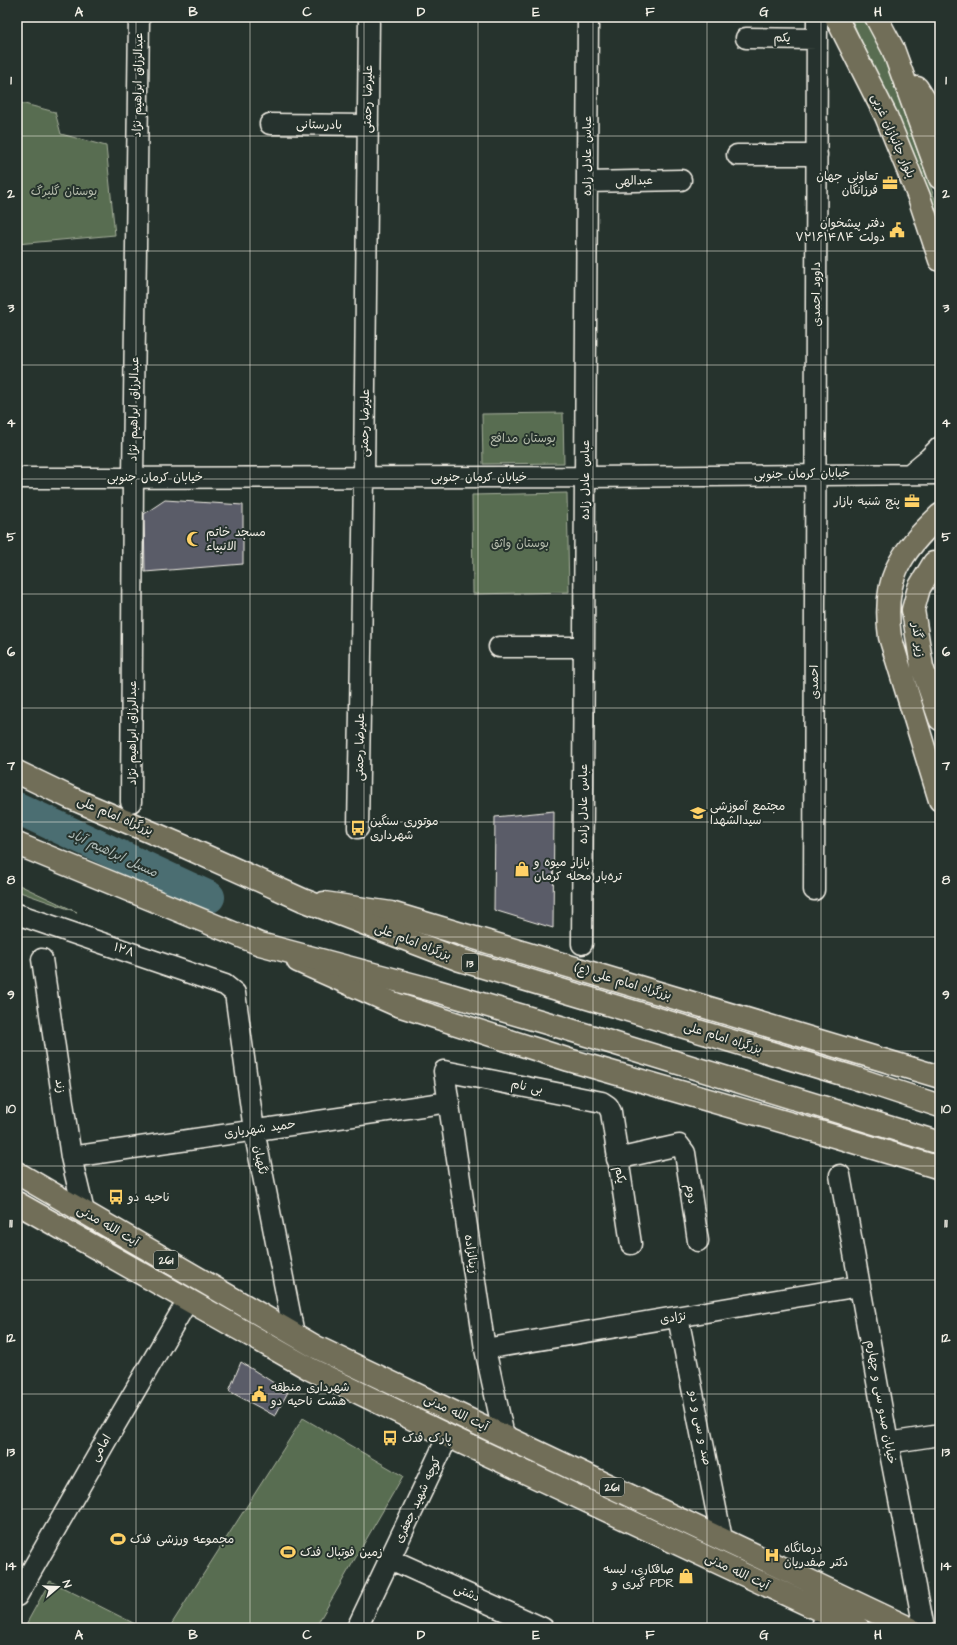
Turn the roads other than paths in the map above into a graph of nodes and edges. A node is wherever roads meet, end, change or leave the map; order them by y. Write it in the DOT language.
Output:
graph roads {
  1 [pos="139,17"];
  2 [pos="369,17"];
  3 [pos="588,17"];
  4 [pos="818,17"];
  5 [pos="836,17"];
  6 [pos="876,17"];
  7 [pos="746,38"];
  8 [pos="817,39"];
  9 [pos="893,49"];
  10 [pos="270,124"];
  11 [pos="940,124"];
  12 [pos="368,125"];
  13 [pos="737,155"];
  14 [pos="817,155"];
  15 [pos="940,178"];
  16 [pos="681,180"];
  17 [pos="587,182"];
  18 [pos="940,260"];
  19 [pos="940,447"];
  20 [pos="911,473"];
  21 [pos="815,474"];
  22 [pos="940,474"];
  23 [pos="133,477"];
  24 [pos="364,477"];
  25 [pos="585,477"];
  26 [pos="17,478"];
  27 [pos="940,515"];
  28 [pos="934,563"];
  29 [pos="499,647"];
  30 [pos="584,647"];
  31 [pos="940,719"];
  32 [pos="17,772"];
  33 [pos="940,800"];
  34 [pos="131,802"];
  35 [pos="358,828"];
  36 [pos="17,844"];
  37 [pos="814,890"];
  38 [pos="303,900"];
  39 [pos="17,914"];
  40 [pos="260,944"];
  41 [pos="582,944"];
  42 [pos="42,959"];
  43 [pos="230,988"];
  44 [pos="444,1071"];
  45 [pos="940,1077"];
  46 [pos="449,1102"];
  47 [pos="608,1106"];
  48 [pos="940,1106"];
  49 [pos="254,1130"];
  50 [pos="940,1143"];
  51 [pos="71,1157"];
  52 [pos="617,1159"];
  53 [pos="940,1168"];
  54 [pos="17,1173"];
  55 [pos="840,1175"];
  56 [pos="17,1203"];
  57 [pos="84,1212"];
  58 [pos="698,1241"];
  59 [pos="631,1244"];
  60 [pos="200,1279"];
  61 [pos="860,1286"];
  62 [pos="188,1300"];
  63 [pos="678,1317"];
  64 [pos="294,1334"];
  65 [pos="485,1349"];
  66 [pos="940,1435"];
  67 [pos="448,1436"];
  68 [pos="504,1436"];
  69 [pos="888,1443"];
  70 [pos="722,1539"];
  71 [pos="390,1559"];
  72 [pos="838,1594"];
  73 [pos="17,1596"];
  74 [pos="860,1605"];
  75 [pos="824,1621"];
  76 [pos="853,1627"];
  77 [pos="358,1628"];
  78 [pos="543,1628"];
  79 [pos="909,1628"];
  80 [pos="924,1628"];
  1 -- 23 [label="street, عبدالرزاق ابراهیم نژاد"];
  2 -- 12 [label="street, علیرضا رحمتی"];
  3 -- 17 [label="street, عباس عادل زاده"];
  4 -- 8 [label="street, داوود احمدی"];
  5 -- 18 [label="main road, بلوار جانبازان غربی"];
  6 -- 9 [label="main road"];
  7 -- 8 [label="street, یکم"];
  8 -- 14 [label="street, داوود احمدی"];
  9 -- 11 [label="main road"];
  9 -- 15 [label="main road"];
  10 -- 12 [label="street, بادرستانی"];
  12 -- 24 [label="street, علیرضا رحمتی"];
  13 -- 14 [label="street"];
  14 -- 21 [label="street, داوود احمدی"];
  16 -- 17 [label="street, عبدالهی"];
  17 -- 25 [label="street, عباس عادل زاده"];
  19 -- 20 [label="street"];
  20 -- 21 [label="street, خیابان کرمان جنوبی"];
  20 -- 22 [label="street, خیابان کرمان جنوبی"];
  21 -- 25 [label="street, خیابان کرمان جنوبی"];
  21 -- 37 [label="street, احمدی"];
  23 -- 24 [label="street, خیابان کرمان جنوبی"];
  23 -- 26 [label="street, خیابان کرمان جنوبی"];
  23 -- 34 [label="street, عبدالرزاق ابراهیم نژاد"];
  24 -- 25 [label="street, خیابان کرمان جنوبی"];
  24 -- 35 [label="street, علیرضا رحمتی"];
  25 -- 30 [label="street, عباس عادل زاده"];
  27 -- 33 [label="main road"];
  28 -- 31 [label="main road, زیر گذر"];
  29 -- 30 [label="street"];
  30 -- 41 [label="street, عباس عادل زاده"];
  32 -- 38 [label="main road, بزرگراه امام علی / 13"];
  36 -- 40 [label="main road"];
  38 -- 45 [label="main road, بزرگراه امام علی (ع)"];
  38 -- 48 [label="main road, بزرگراه امام علی / 13"];
  39 -- 43 [label="street, ۱۲۸"];
  40 -- 50 [label="main road"];
  40 -- 53 [label="main road"];
  42 -- 51 [label="street, زند"];
  43 -- 49 [label="street, نگهبان"];
  44 -- 46 [label="street, زینالزاده"];
  44 -- 47 [label="street, بی نام"];
  46 -- 49 [label="street, حمید شهریاری"];
  46 -- 65 [label="street, زینالزاده"];
  47 -- 52 [label="street, یکم"];
  49 -- 51 [label="street, حمید شهریاری"];
  49 -- 64 [label="street, نگهبان"];
  51 -- 57 [label="street, زند"];
  52 -- 58 [label="street, دوم"];
  52 -- 59 [label="street, یکم"];
  54 -- 57 [label="main road, آیت الله مدنی / 261"];
  55 -- 61 [label="street, خیابان صدو سی و چهارم"];
  56 -- 62 [label="main road, 261"];
  57 -- 60 [label="main road, آیت الله مدنی / 261"];
  60 -- 62 [label="main road"];
  60 -- 64 [label="main road, آیت الله مدنی / 261"];
  61 -- 63 [label="street, نژادی"];
  61 -- 69 [label="street, خیابان صدو سی و چهارم"];
  62 -- 67 [label="main road, آیت الله مدنی / 261"];
  62 -- 73 [label="street, امامی"];
  63 -- 65 [label="street, نژادی"];
  63 -- 70 [label="street, صد و سی و دو"];
  64 -- 68 [label="main road, آیت الله مدنی / 261"];
  65 -- 68 [label="street, زینالزاده"];
  66 -- 69 [label="street"];
  67 -- 71 [label="street, کوچه شهید جعفری"];
  67 -- 75 [label="main road, آیت الله مدنی / 261"];
  68 -- 70 [label="main road, آیت الله مدنی / 261"];
  69 -- 80 [label="street, خیابان صدو سی و چهارم"];
  70 -- 72 [label="main road, آیت الله مدنی / 261"];
  71 -- 77 [label="street, کوچه شهید جعفری"];
  71 -- 78 [label="street, دشتی"];
  72 -- 74 [label="main road, آیت الله مدنی / 261"];
  72 -- 75 [label="street"];
  74 -- 76 [label="street"];
  74 -- 79 [label="main road, آیت الله مدنی / 261"];
  75 -- 76 [label="main road, آیت الله مدنی / 261"];
}
